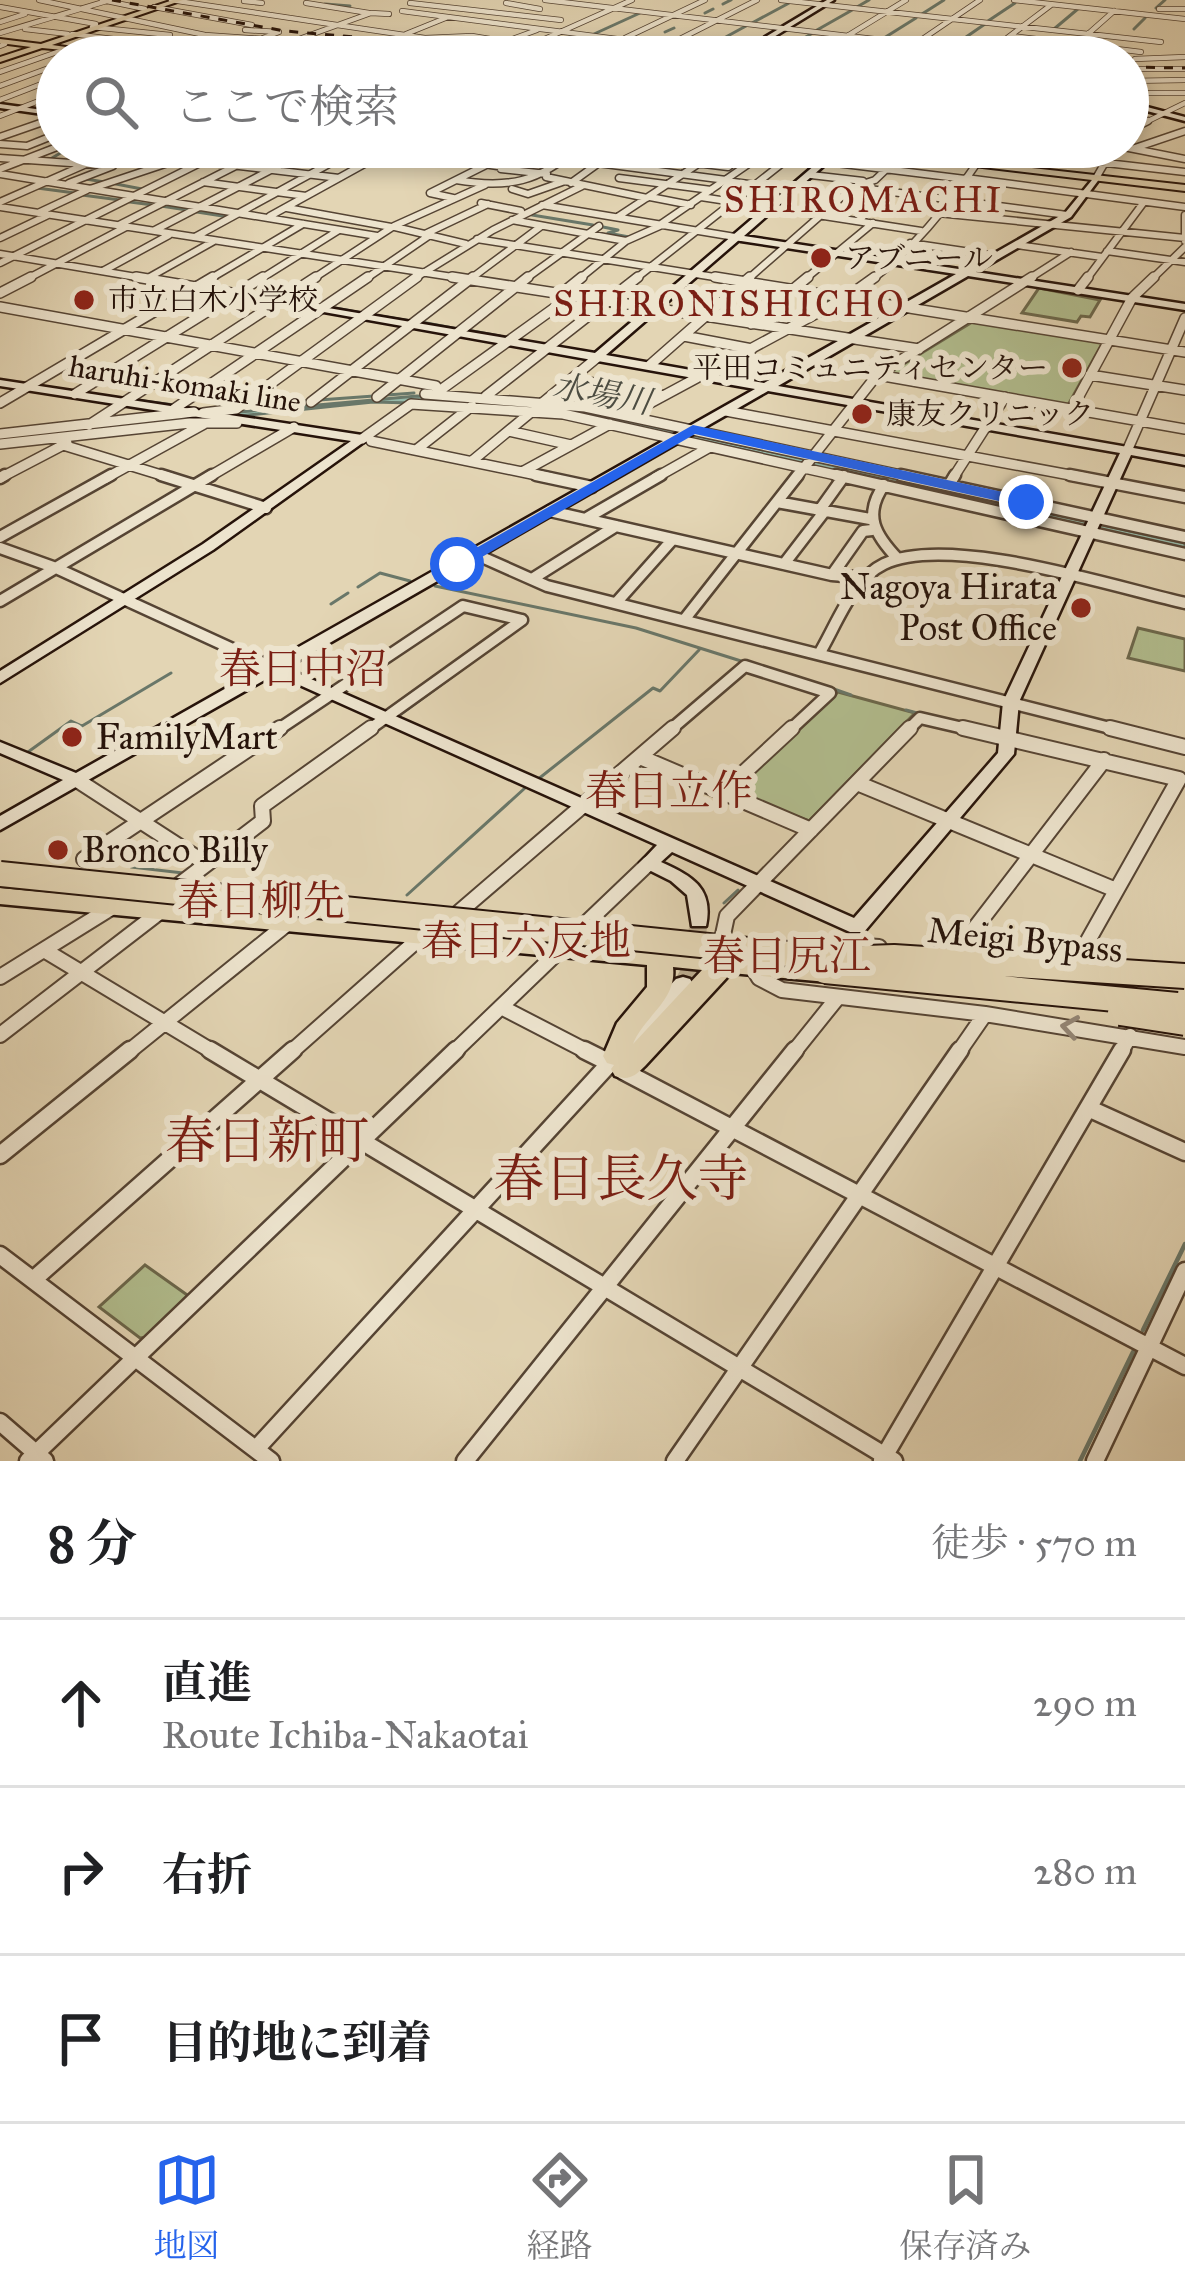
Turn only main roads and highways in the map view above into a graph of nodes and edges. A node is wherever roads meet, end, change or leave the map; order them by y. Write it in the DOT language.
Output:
graph roads {
  1 [pos="179,1"];
  2 [pos="148,6"];
  3 [pos="64,36"];
  4 [pos="2,37"];
  5 [pos="35,46"];
  6 [pos="0,63"];
  7 [pos="993,168"];
  8 [pos="1018,168"];
  9 [pos="1095,179"];
  10 [pos="1185,187"];
  11 [pos="0,870"];
  12 [pos="0,892"];
  13 [pos="657,958"];
  14 [pos="733,958"];
  15 [pos="839,959"];
  16 [pos="1183,990"];
  17 [pos="1185,1023"];
  1 -- 2 [label="main road"];
  2 -- 3 [label="main road"];
  4 -- 5 [label="main road"];
  5 -- 6 [label="main road"];
  7 -- 9 [label="main road"];
  8 -- 9 [label="main road"];
  9 -- 10 [label="main road"];
  9 -- 10 [label="main road"];
  11 -- 14 [label="highway, Meigi Bypass"];
  11 -- 15 [label="highway, bridge"];
  12 -- 13 [label="highway, Meigi Bypass"];
  12 -- 15 [label="highway"];
  13 -- 14 [label="highway, Meigi Bypass"];
  13 -- 14 [label="highway"];
  14 -- 15 [label="highway, Meigi Bypass"];
  14 -- 16 [label="highway, Meigi Bypass"];
  15 -- 16 [label="highway, bridge"];
  15 -- 17 [label="highway, bridge"];
}
